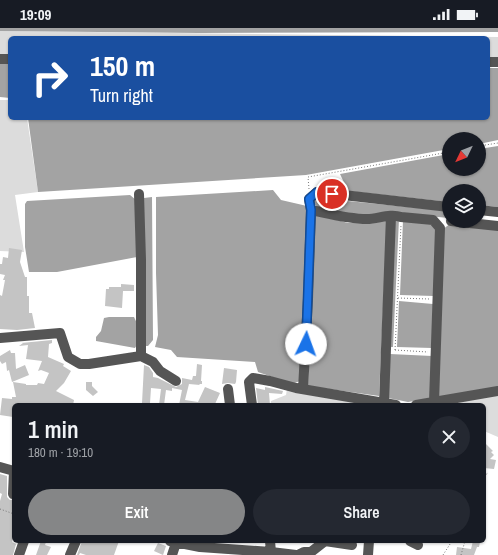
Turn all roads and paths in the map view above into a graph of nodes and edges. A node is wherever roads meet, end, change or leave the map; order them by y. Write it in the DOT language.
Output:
graph roads {
  1 [pos="498,143"];
  2 [pos="486,145"];
  3 [pos="442,153"];
  4 [pos="308,177"];
  5 [pos="139,194"];
  6 [pos="442,206"];
  7 [pos="311,210"];
  8 [pos="486,211"];
  9 [pos="498,212"];
  10 [pos="396,216"];
  11 [pos="486,225"];
  12 [pos="498,226"];
  13 [pos="440,228"];
  14 [pos="397,298"];
  15 [pos="437,300"];
  16 [pos="0,338"];
  17 [pos="391,350"];
  18 [pos="435,352"];
  19 [pos="141,356"];
  20 [pos="176,380"];
  21 [pos="228,389"];
  22 [pos="303,389"];
  23 [pos="498,391"];
  24 [pos="384,402"];
  25 [pos="434,402"];
  26 [pos="230,403"];
  27 [pos="252,403"];
  28 [pos="388,403"];
  29 [pos="428,403"];
  30 [pos="0,467"];
  31 [pos="12,470"];
  32 [pos="0,510"];
  33 [pos="12,513"];
  34 [pos="23,543"];
  35 [pos="75,543"];
  36 [pos="173,543"];
  37 [pos="187,543"];
  38 [pos="270,543"];
  39 [pos="323,543"];
  40 [pos="339,543"];
  41 [pos="369,543"];
  42 [pos="451,543"];
  43 [pos="464,543"];
  44 [pos="352,545"];
  45 [pos="271,552"];
  46 [pos="19,555"];
  47 [pos="70,555"];
  48 [pos="172,555"];
  49 [pos="297,555"];
  50 [pos="368,555"];
  51 [pos="443,555"];
  52 [pos="461,555"];
  1 -- 2 [label="path"];
  3 -- 4 [label="path"];
  5 -- 19 [label="street"];
  6 -- 7 [label="street"];
  7 -- 10 [label="street"];
  7 -- 22 [label="street"];
  8 -- 9 [label="street"];
  10 -- 13 [label="street"];
  10 -- 14 [label="path"];
  10 -- 17 [label="street"];
  11 -- 12 [label="street"];
  13 -- 15 [label="street"];
  14 -- 15 [label="path"];
  14 -- 17 [label="path"];
  15 -- 18 [label="street"];
  16 -- 19 [label="street"];
  17 -- 18 [label="path"];
  17 -- 24 [label="street"];
  18 -- 25 [label="street"];
  19 -- 20 [label="street"];
  21 -- 26 [label="street"];
  22 -- 24 [label="street"];
  22 -- 27 [label="street"];
  23 -- 25 [label="street"];
  24 -- 28 [label="street"];
  25 -- 29 [label="street"];
  30 -- 31 [label="street"];
  32 -- 33 [label="path"];
  34 -- 46 [label="street"];
  35 -- 47 [label="street"];
  36 -- 48 [label="street"];
  37 -- 45 [label="street"];
  38 -- 45 [label="street"];
  39 -- 49 [label="street"];
  40 -- 44 [label="street"];
  41 -- 50 [label="street"];
  42 -- 51 [label="path"];
  43 -- 52 [label="path"];
  45 -- 49 [label="street"];
}
